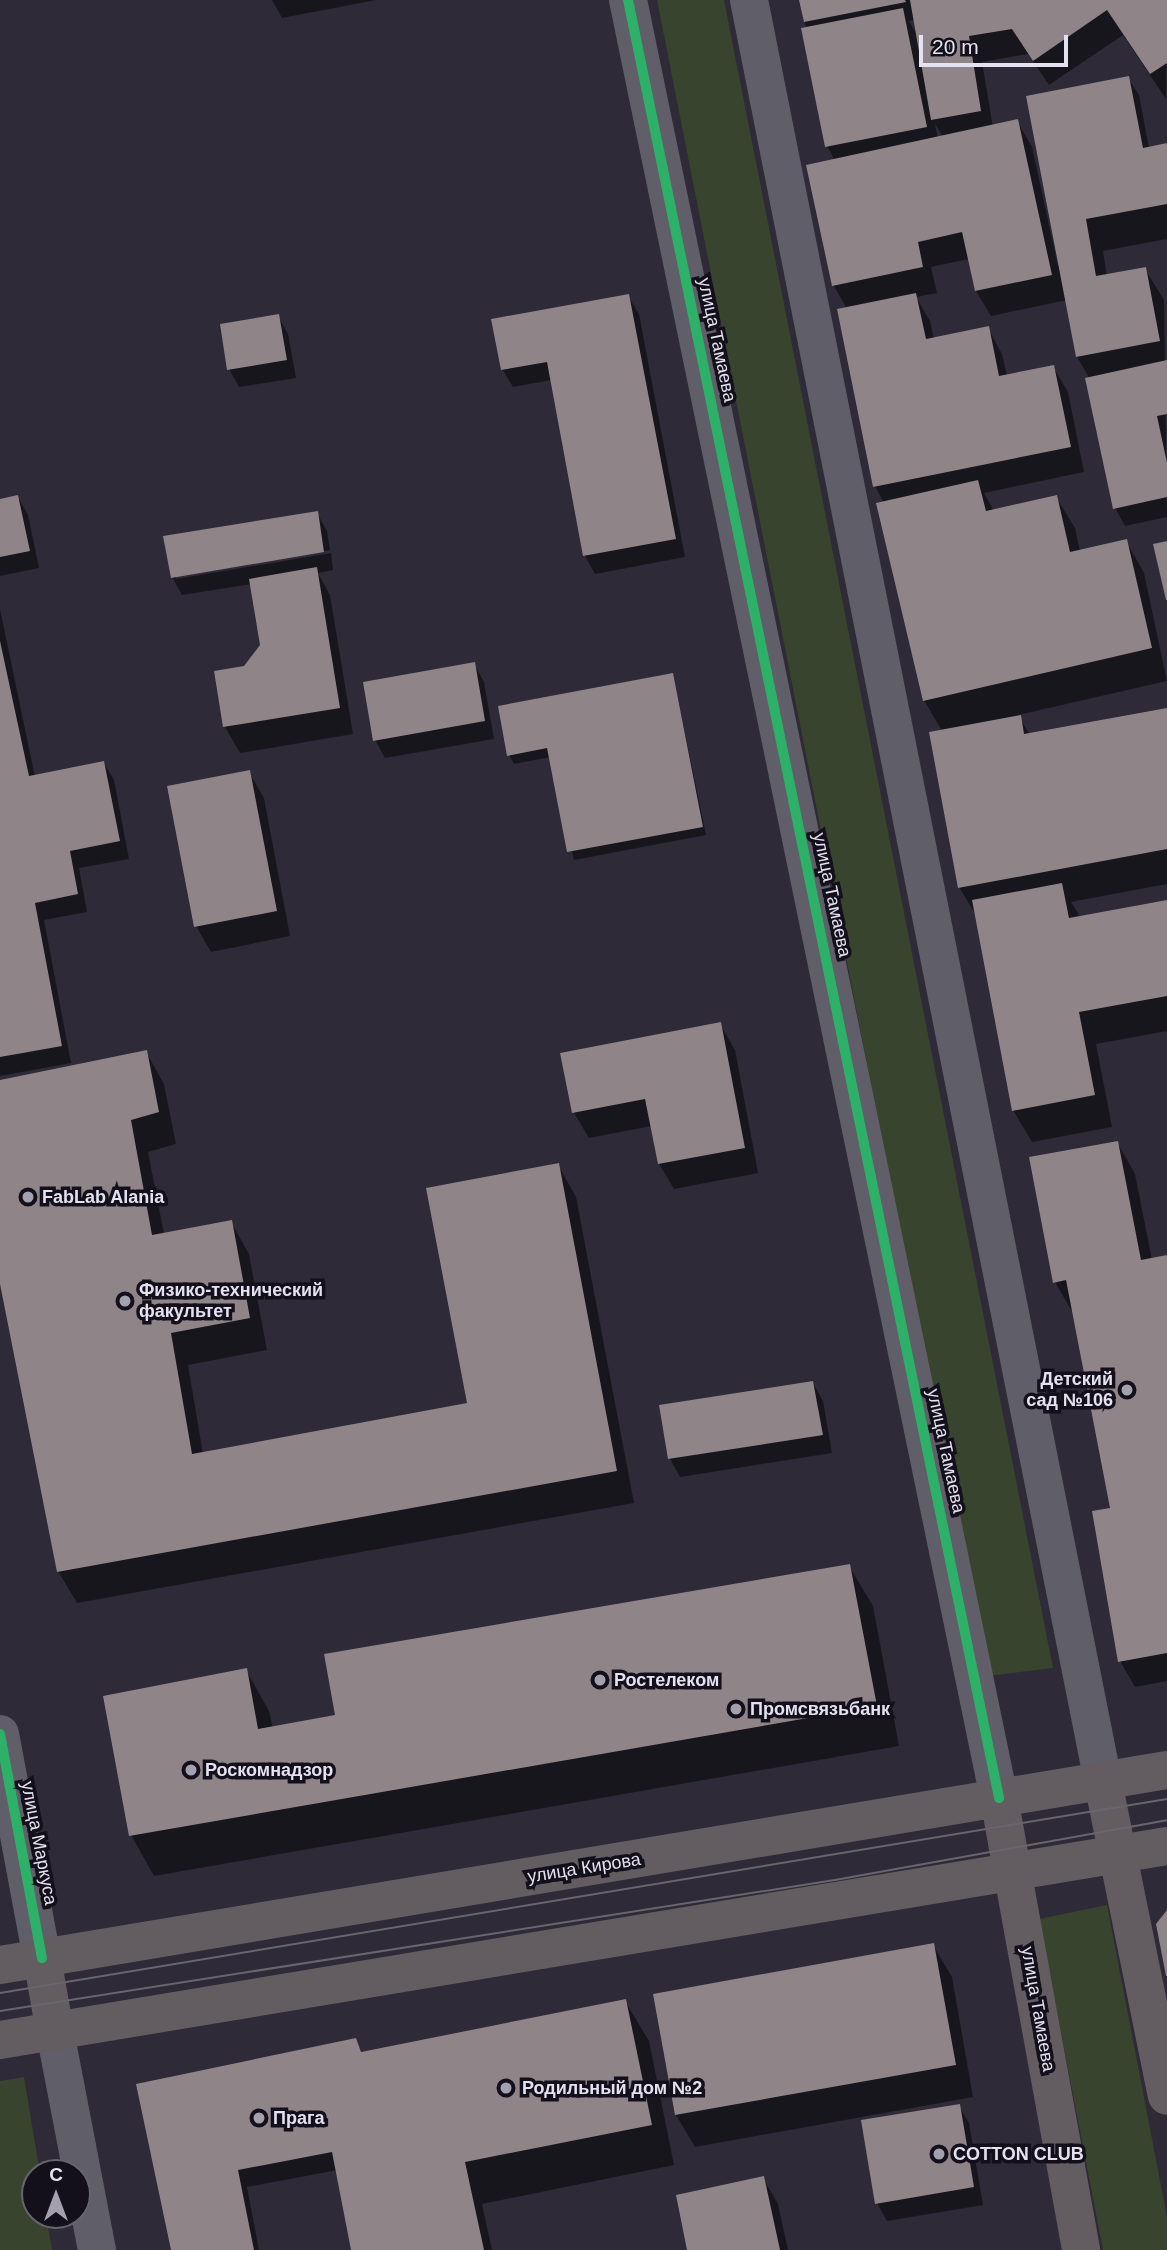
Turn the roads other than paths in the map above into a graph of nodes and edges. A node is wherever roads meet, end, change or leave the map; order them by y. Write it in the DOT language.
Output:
graph roads {
  1 [pos="628,0"];
  2 [pos="749,0"];
  3 [pos="0,1734"];
  4 [pos="1167,1770"];
  5 [pos="1103,1782"];
  6 [pos="999,1798"];
  7 [pos="1167,1846"];
  8 [pos="1119,1855"];
  9 [pos="1014,1874"];
  10 [pos="42,1958"];
  11 [pos="0,1965"];
  12 [pos="55,2032"];
  13 [pos="0,2040"];
  14 [pos="1167,2096"];
  15 [pos="97,2250"];
  16 [pos="1081,2250"];
  1 -- 6 [label="street, улица Тамаева"];
  2 -- 5 [label="street"];
  3 -- 10 [label="street, улица Маркуса"];
  4 -- 5 [label="main road, улица Кирова"];
  5 -- 6 [label="main road, улица Кирова"];
  5 -- 8 [label="main road"];
  6 -- 9 [label="main road, улица Тамаева"];
  6 -- 10 [label="main road, улица Кирова"];
  7 -- 8 [label="main road"];
  8 -- 9 [label="main road"];
  8 -- 14 [label="main road"];
  9 -- 12 [label="main road"];
  9 -- 16 [label="main road, улица Тамаева"];
  10 -- 11 [label="main road, улица Кирова"];
  10 -- 12 [label="main road, улица Маркуса"];
  12 -- 13 [label="main road"];
  12 -- 15 [label="street, улица Маркуса"];
}
